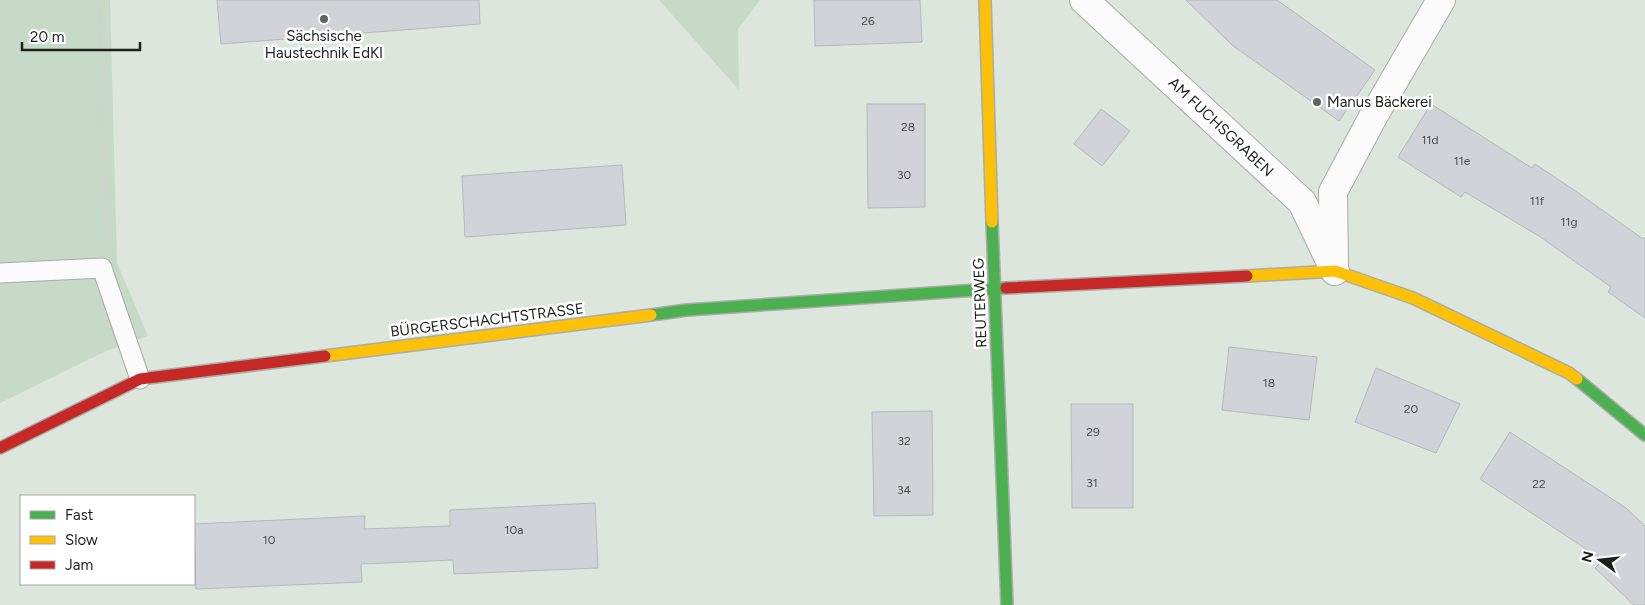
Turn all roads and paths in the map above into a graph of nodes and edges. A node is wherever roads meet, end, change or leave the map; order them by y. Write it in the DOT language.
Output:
graph roads {
  1 [pos="99,0"];
  2 [pos="985,0"];
  3 [pos="1084,0"];
  4 [pos="1441,0"];
  5 [pos="102,268"];
  6 [pos="1334,271"];
  7 [pos="0,273"];
  8 [pos="994,289"];
  9 [pos="140,379"];
  10 [pos="1645,435"];
  11 [pos="0,448"];
  12 [pos="1007,605"];
  1 -- 5 [label="path"];
  2 -- 8 [label="main road, REUTERWEG"];
  3 -- 6 [label="street, AM FUCHSGRABEN"];
  4 -- 6 [label="street"];
  5 -- 7 [label="lane"];
  5 -- 9 [label="lane"];
  6 -- 8 [label="main road"];
  6 -- 10 [label="main road"];
  8 -- 9 [label="main road, BÜRGERSCHACHTSTRASSE"];
  8 -- 12 [label="main road, REUTERWEG"];
  9 -- 11 [label="main road, BÜRGERSCHACHTSTRASSE"];
}
